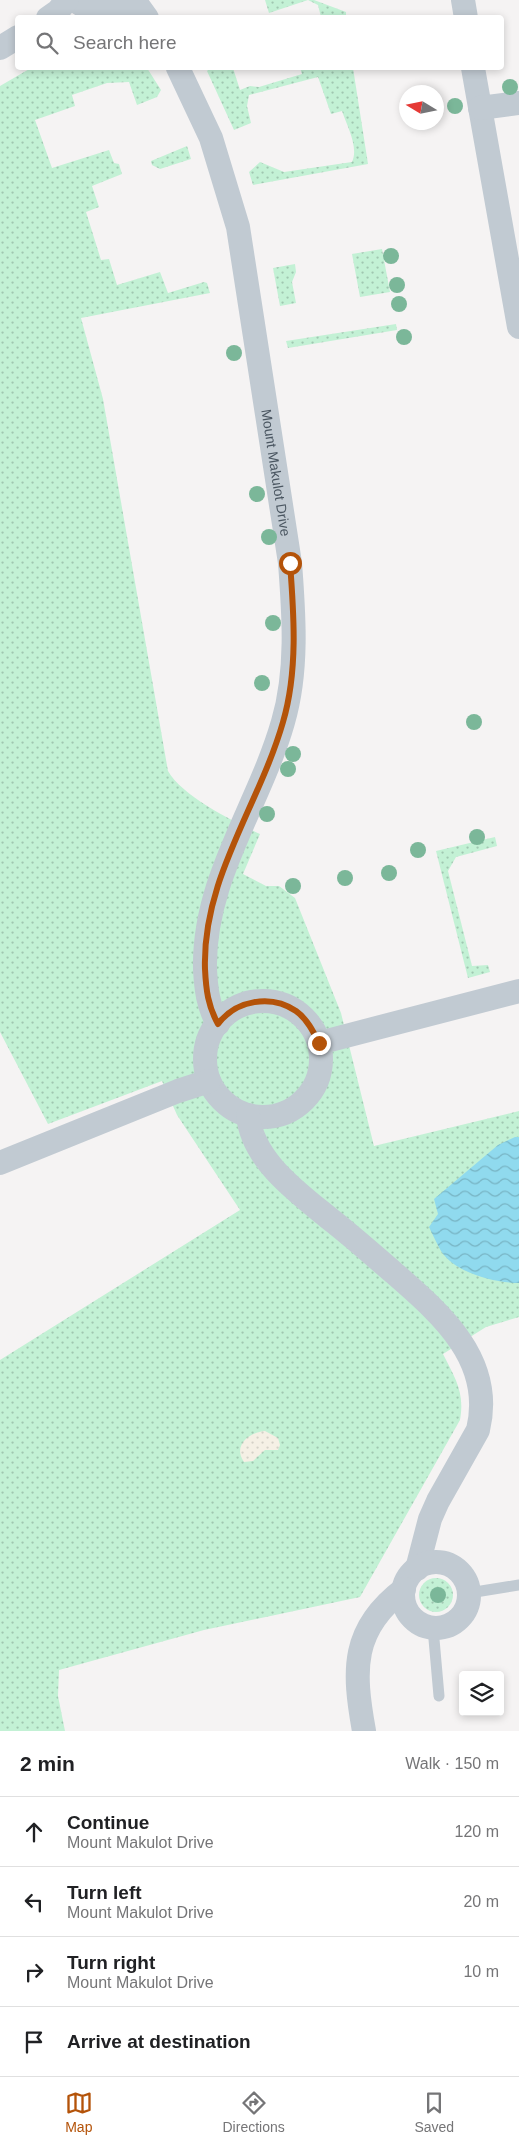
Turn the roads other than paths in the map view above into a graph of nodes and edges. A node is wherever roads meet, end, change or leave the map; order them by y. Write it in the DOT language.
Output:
graph roads {
  1 [pos="67,0"];
  2 [pos="74,0"];
  3 [pos="134,0"];
  4 [pos="463,0"];
  5 [pos="52,15"];
  6 [pos="145,15"];
  7 [pos="466,15"];
  8 [pos="15,39"];
  9 [pos="0,48"];
  10 [pos="179,70"];
  11 [pos="473,70"];
  12 [pos="519,103"];
  13 [pos="480,108"];
  14 [pos="519,327"];
  15 [pos="519,991"];
  16 [pos="218,1024"];
  17 [pos="319,1043"];
  18 [pos="209,1081"];
  19 [pos="248,1115"];
  20 [pos="0,1163"];
  21 [pos="417,1569"];
  22 [pos="519,1585"];
  23 [pos="404,1589"];
  24 [pos="469,1593"];
  25 [pos="433,1628"];
  26 [pos="439,1696"];
  27 [pos="364,1731"];
  1 -- 5 [label="street"];
  2 -- 3 [label="street"];
  3 -- 6 [label="street"];
  4 -- 7 [label="street"];
  8 -- 9 [label="street"];
  10 -- 16 [label="street, Mount Makulot Drive"];
  11 -- 13 [label="street"];
  12 -- 13 [label="street"];
  13 -- 14 [label="street"];
  15 -- 17 [label="street"];
  16 -- 17 [label="street"];
  16 -- 18 [label="street"];
  17 -- 19 [label="street"];
  18 -- 19 [label="street"];
  18 -- 20 [label="street"];
  19 -- 21 [label="street"];
  21 -- 23 [label="street"];
  21 -- 24 [label="street"];
  22 -- 24 [label="lane"];
  23 -- 25 [label="street"];
  23 -- 27 [label="street"];
  24 -- 25 [label="street"];
  25 -- 26 [label="lane"];
}
